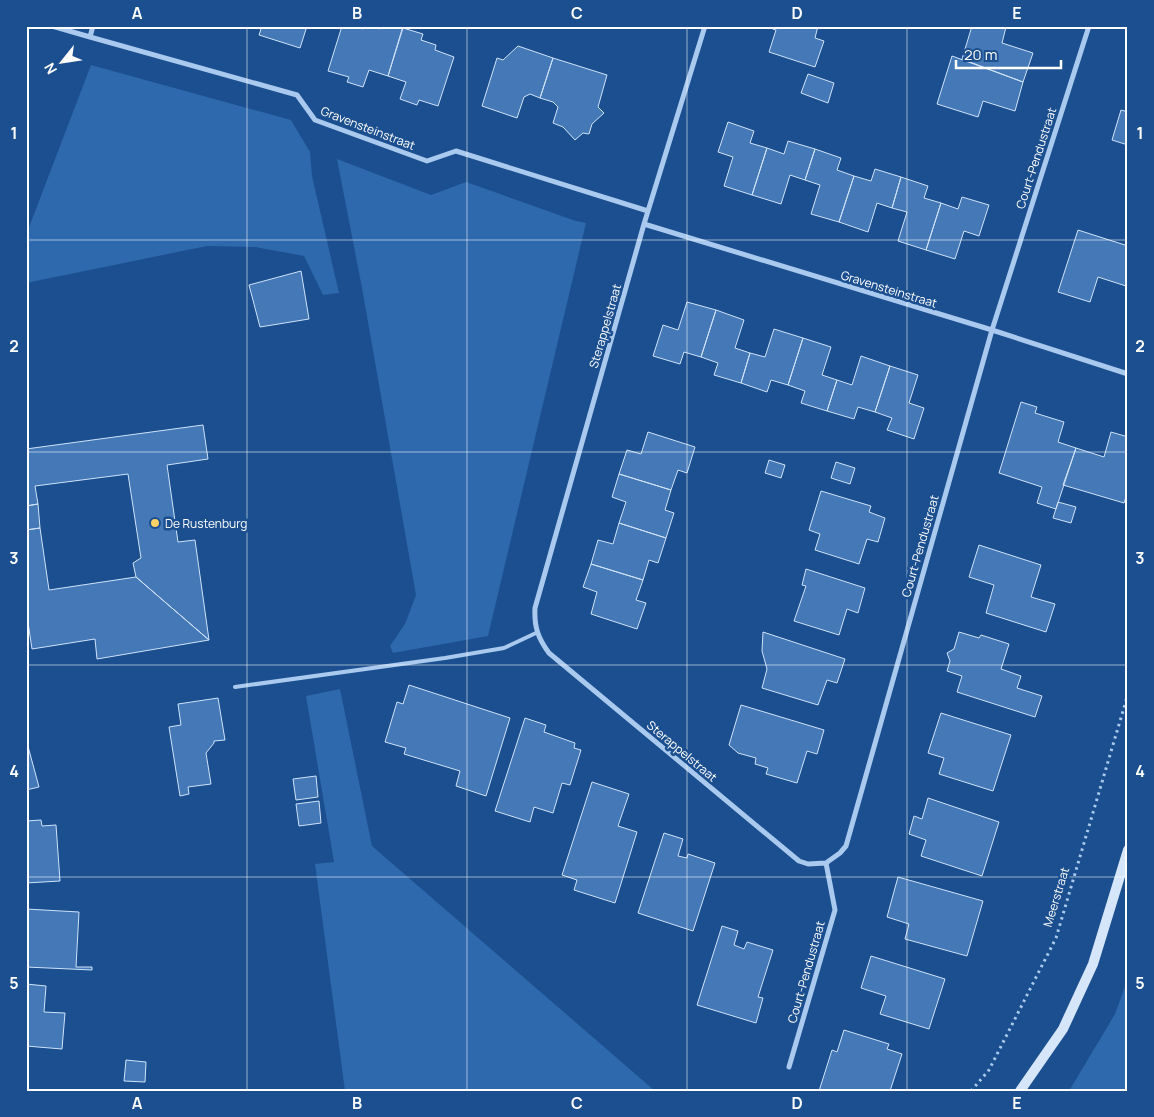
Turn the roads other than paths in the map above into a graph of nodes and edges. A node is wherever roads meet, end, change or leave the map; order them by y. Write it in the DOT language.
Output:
graph roads {
  1 [pos="52,26"];
  2 [pos="93,26"];
  3 [pos="705,26"];
  4 [pos="1089,26"];
  5 [pos="90,37"];
  6 [pos="648,211"];
  7 [pos="644,224"];
  8 [pos="992,330"];
  9 [pos="1128,374"];
  10 [pos="536,633"];
  11 [pos="236,687"];
  12 [pos="1128,850"];
  13 [pos="826,863"];
  14 [pos="789,1067"];
  15 [pos="1020,1091"];
  1 -- 5 [label="street, Gravensteinstraat"];
  2 -- 5 [label="street"];
  3 -- 6 [label="street, Sterappelstraat"];
  4 -- 8 [label="street, Court-Pendustraat"];
  5 -- 6 [label="street, Gravensteinstraat"];
  6 -- 7 [label="street, Sterappelstraat"];
  7 -- 8 [label="street, Gravensteinstraat"];
  7 -- 10 [label="street, Sterappelstraat"];
  8 -- 9 [label="street, Gravensteinstraat"];
  8 -- 13 [label="street, Court-Pendustraat"];
  10 -- 11 [label="lane"];
  10 -- 13 [label="street, Sterappelstraat"];
  12 -- 15 [label="street"];
  13 -- 14 [label="street, Court-Pendustraat"];
}
